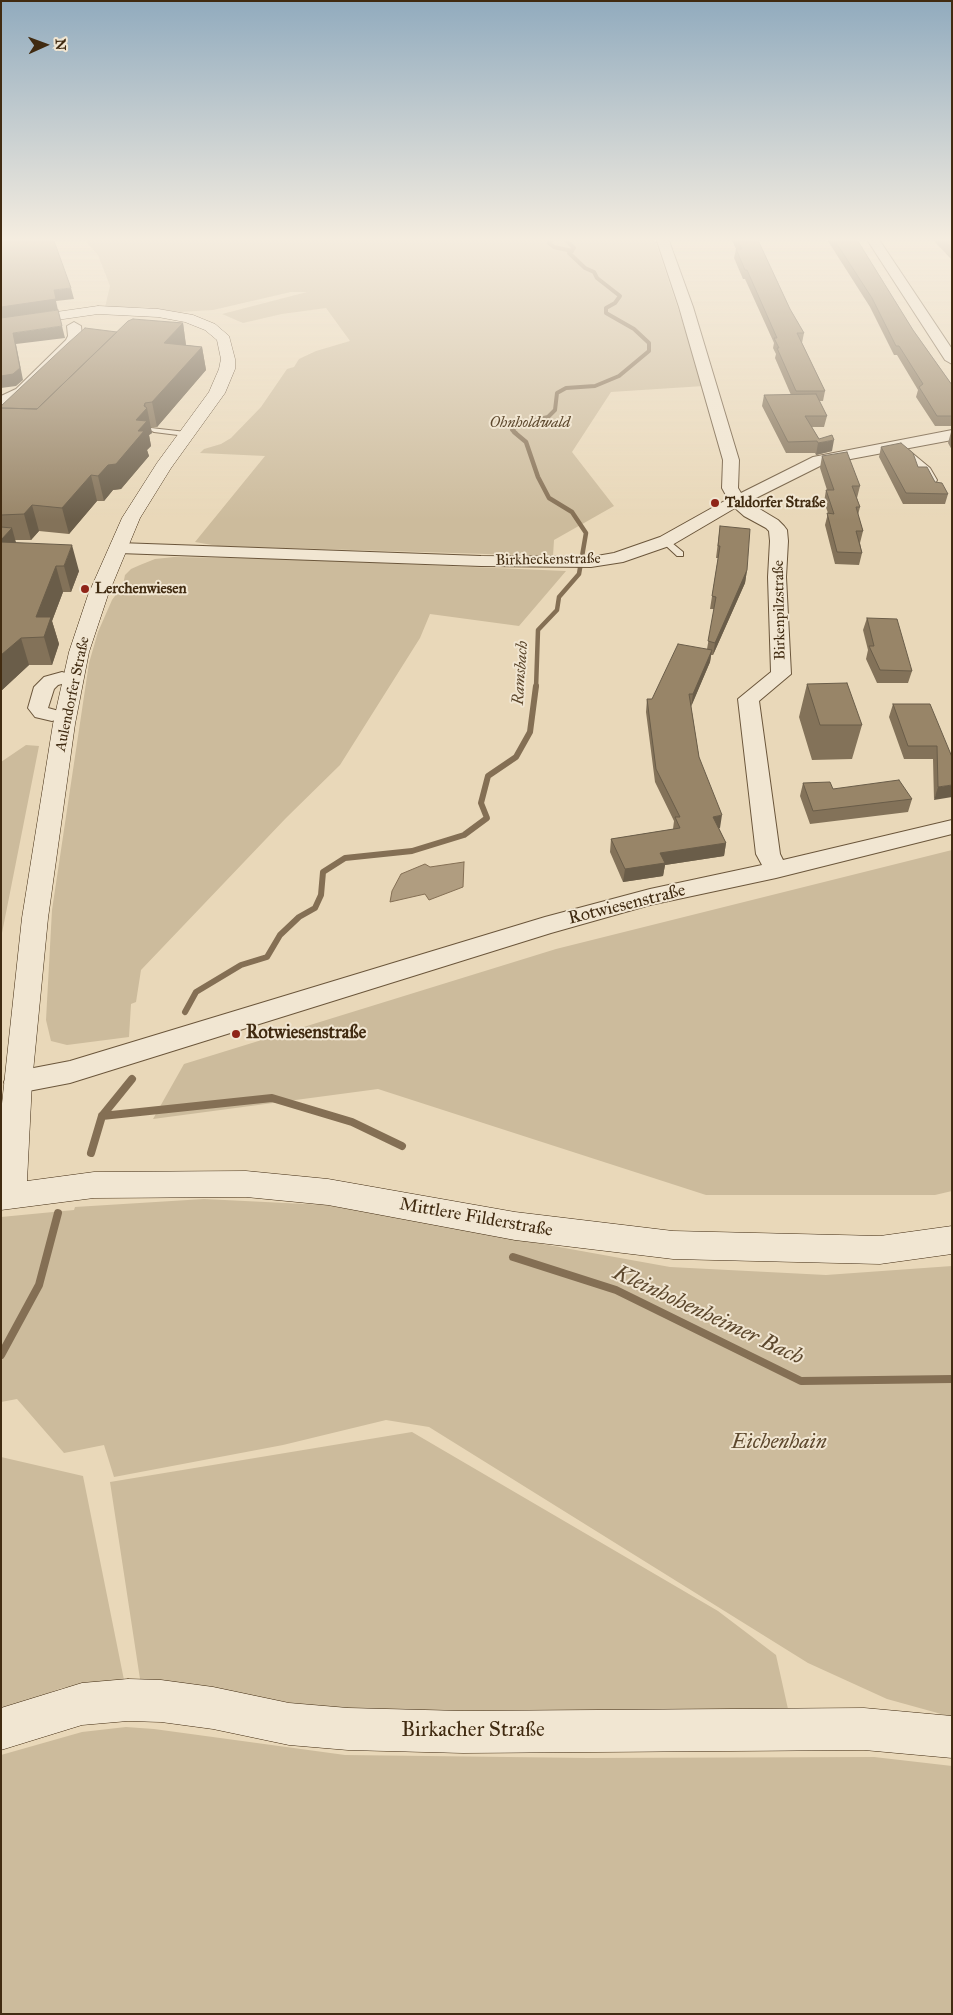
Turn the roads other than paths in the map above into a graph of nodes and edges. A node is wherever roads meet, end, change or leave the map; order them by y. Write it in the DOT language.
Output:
graph roads {
  1 [pos="78,332"];
  2 [pos="216,332"];
  3 [pos="693,332"];
  4 [pos="934,332"];
  5 [pos="952,360"];
  6 [pos="2,403"];
  7 [pos="154,430"];
  8 [pos="186,434"];
  9 [pos="952,436"];
  10 [pos="896,444"];
  11 [pos="937,489"];
  12 [pos="738,501"];
  13 [pos="666,541"];
  14 [pos="119,548"];
  15 [pos="680,554"];
  16 [pos="62,678"];
  17 [pos="52,715"];
  18 [pos="952,827"];
  19 [pos="776,870"];
  20 [pos="18,1082"];
  21 [pos="6,1195"];
  22 [pos="952,1240"];
  23 [pos="1,1729"];
  24 [pos="952,1737"];
  1 -- 6 [label="street"];
  2 -- 8 [label="main road, Aulendorfer Straße"];
  3 -- 12 [label="street"];
  4 -- 5 [label="street"];
  7 -- 8 [label="lane"];
  8 -- 14 [label="main road, Aulendorfer Straße"];
  9 -- 10 [label="street, Birkheckenstraße"];
  10 -- 11 [label="lane"];
  10 -- 12 [label="street, Birkheckenstraße"];
  12 -- 13 [label="street, Birkheckenstraße"];
  12 -- 19 [label="street, Birkenpilzstraße"];
  13 -- 14 [label="street, Birkheckenstraße"];
  13 -- 15 [label="lane"];
  14 -- 20 [label="main road, Aulendorfer Straße"];
  16 -- 17 [label="street"];
  18 -- 19 [label="street, Rotwiesenstraße"];
  19 -- 20 [label="street, Rotwiesenstraße"];
  20 -- 21 [label="main road, Aulendorfer Straße"];
  21 -- 22 [label="main road, Mittlere Filderstraße"];
  23 -- 24 [label="main road, Birkacher Straße"];
}
